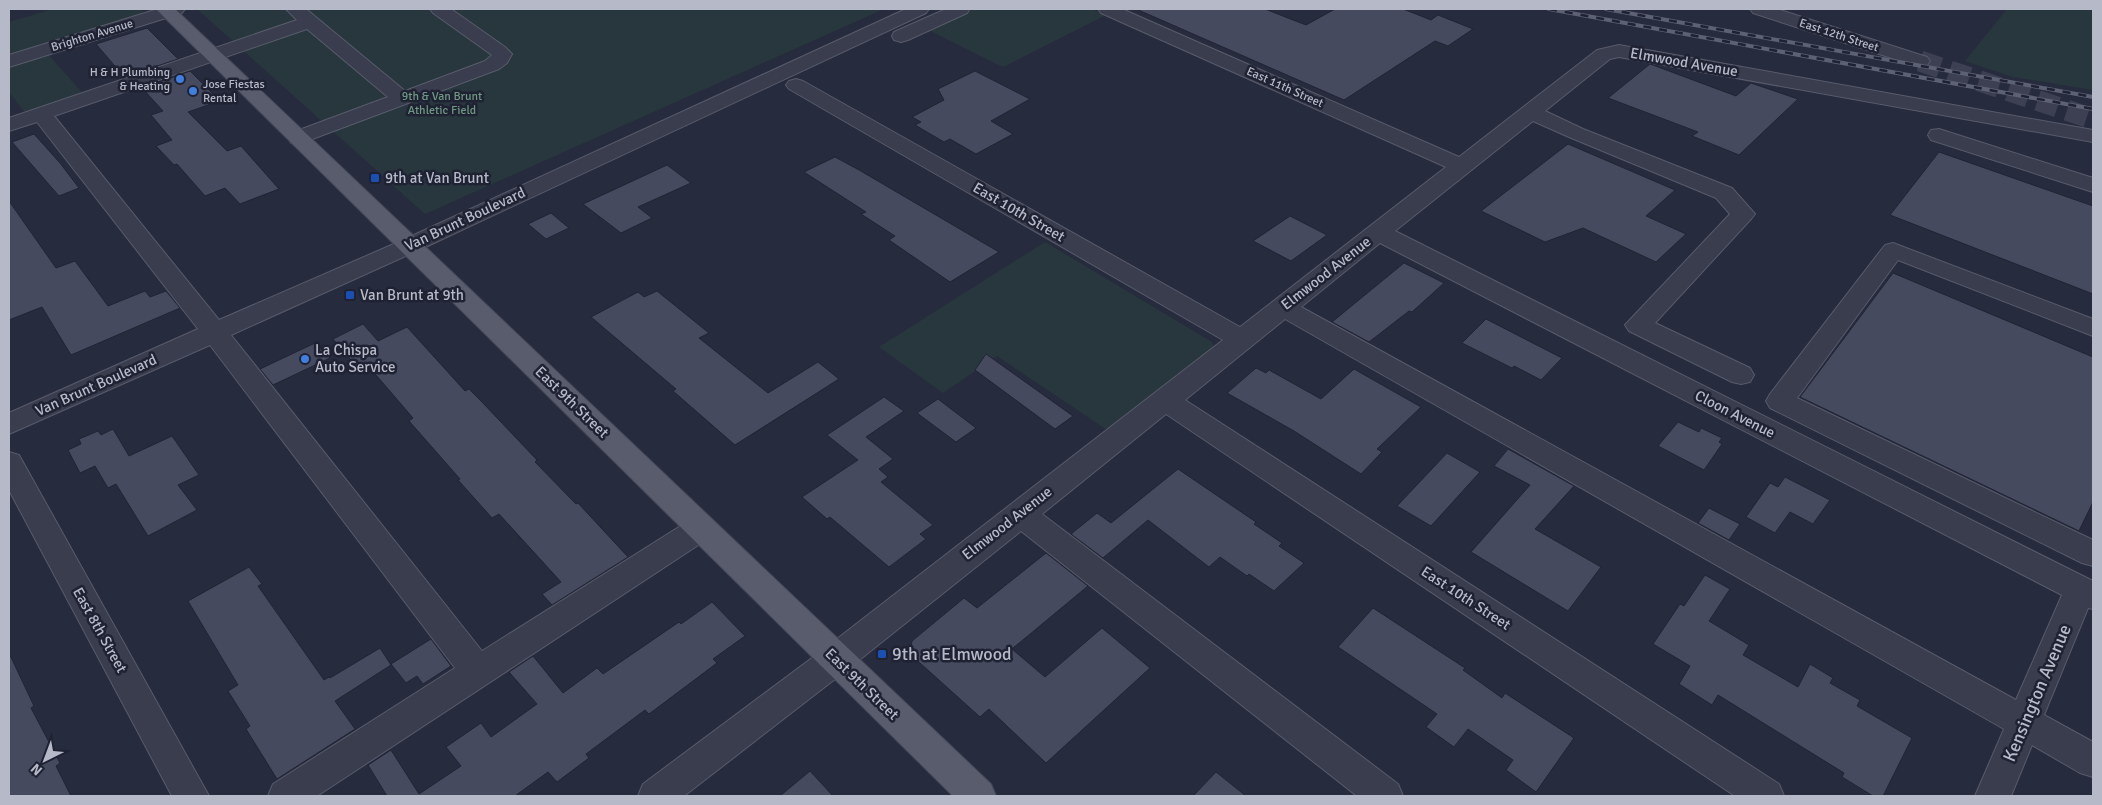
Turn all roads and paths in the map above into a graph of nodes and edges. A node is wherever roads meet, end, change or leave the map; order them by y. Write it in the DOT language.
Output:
graph roads {
  1 [pos="295,9"];
  2 [pos="439,9"];
  3 [pos="920,9"];
  4 [pos="961,9"];
  5 [pos="1107,9"];
  6 [pos="1759,9"];
  7 [pos="170,10"];
  8 [pos="310,22"];
  9 [pos="214,55"];
  10 [pos="9,60"];
  11 [pos="1920,61"];
  12 [pos="796,84"];
  13 [pos="402,99"];
  14 [pos="1531,112"];
  15 [pos="41,114"];
  16 [pos="9,125"];
  17 [pos="1939,135"];
  18 [pos="2093,136"];
  19 [pos="299,138"];
  20 [pos="1462,166"];
  21 [pos="2093,185"];
  22 [pos="1378,232"];
  23 [pos="411,245"];
  24 [pos="1282,307"];
  25 [pos="2093,328"];
  26 [pos="214,332"];
  27 [pos="1242,339"];
  28 [pos="1741,376"];
  29 [pos="1165,400"];
  30 [pos="9,424"];
  31 [pos="9,463"];
  32 [pos="1019,513"];
  33 [pos="701,528"];
  34 [pos="2093,554"];
  35 [pos="2086,593"];
  36 [pos="836,659"];
  37 [pos="478,672"];
  38 [pos="2025,722"];
  39 [pos="2093,761"];
  40 [pos="191,796"];
  41 [pos="286,796"];
  42 [pos="656,796"];
  43 [pos="978,796"];
  44 [pos="1385,796"];
  45 [pos="1766,796"];
  46 [pos="1994,796"];
  1 -- 8 [label="street"];
  2 -- 13 [label="street"];
  3 -- 23 [label="street, Van Brunt Boulevard"];
  4 -- 12 [label="street"];
  5 -- 20 [label="street, East 11th Street"];
  6 -- 11 [label="street, East 12th Street"];
  7 -- 9 [label="main road, East 9th Street"];
  7 -- 10 [label="street, Brighton Avenue"];
  8 -- 9 [label="street"];
  8 -- 13 [label="street"];
  9 -- 15 [label="street"];
  9 -- 19 [label="main road, East 9th Street"];
  12 -- 23 [label="street"];
  12 -- 27 [label="street, East 10th Street"];
  13 -- 19 [label="street"];
  14 -- 18 [label="street, Elmwood Avenue"];
  14 -- 20 [label="street, Elmwood Avenue"];
  14 -- 28 [label="street"];
  15 -- 16 [label="street"];
  15 -- 26 [label="street"];
  17 -- 21 [label="street"];
  19 -- 23 [label="main road, East 9th Street"];
  20 -- 22 [label="street, Elmwood Avenue"];
  22 -- 24 [label="street, Elmwood Avenue"];
  22 -- 35 [label="street, Cloon Avenue"];
  23 -- 26 [label="street, Van Brunt Boulevard"];
  23 -- 33 [label="main road, East 9th Street"];
  24 -- 27 [label="street, Elmwood Avenue"];
  24 -- 38 [label="street"];
  25 -- 34 [label="street"];
  26 -- 30 [label="street, Van Brunt Boulevard"];
  26 -- 37 [label="street"];
  27 -- 29 [label="street, Elmwood Avenue"];
  29 -- 32 [label="street, Elmwood Avenue"];
  29 -- 45 [label="street, East 10th Street"];
  31 -- 40 [label="street, East 8th Street"];
  32 -- 36 [label="street, Elmwood Avenue"];
  32 -- 44 [label="street"];
  33 -- 36 [label="main road, East 9th Street"];
  33 -- 37 [label="street"];
  35 -- 38 [label="street, Kensington Avenue"];
  36 -- 42 [label="street, Elmwood Avenue"];
  36 -- 43 [label="main road, East 9th Street"];
  37 -- 41 [label="street"];
  38 -- 39 [label="street"];
  38 -- 46 [label="street, Kensington Avenue"];
}
